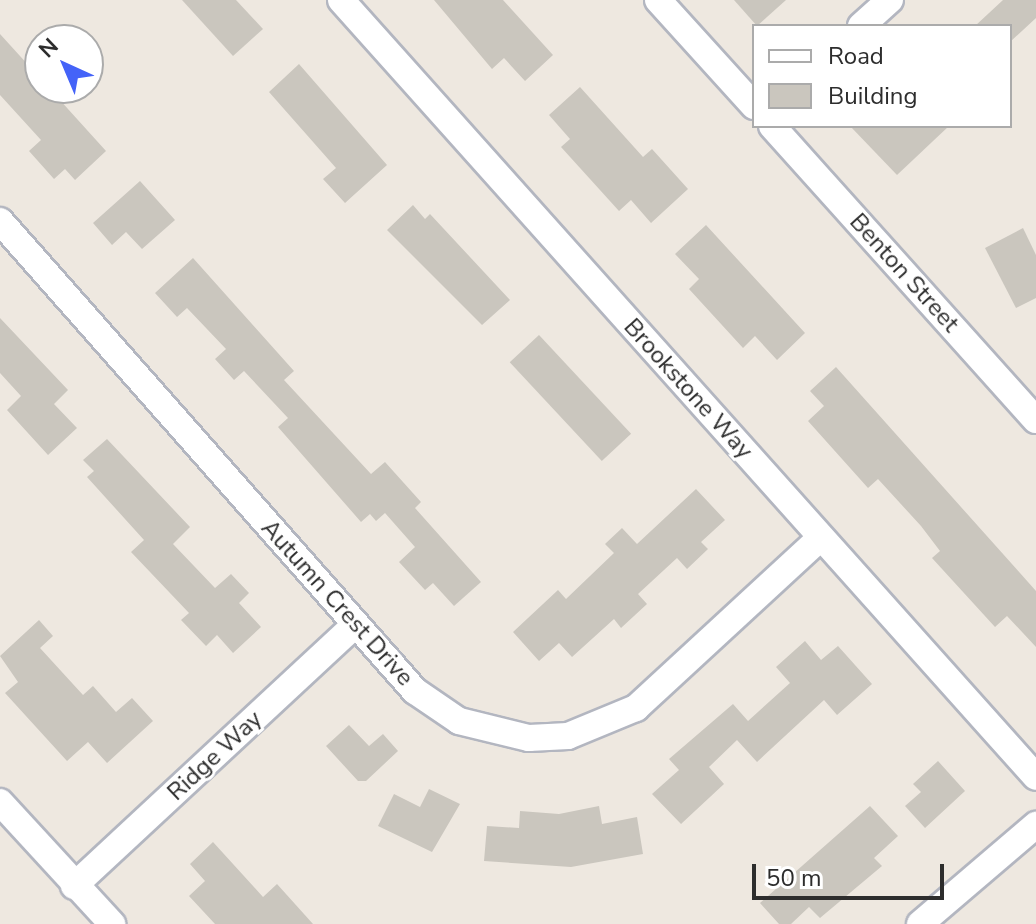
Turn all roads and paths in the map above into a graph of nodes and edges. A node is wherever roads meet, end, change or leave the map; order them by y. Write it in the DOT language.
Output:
graph roads {
  1 [pos="341,0"];
  2 [pos="658,0"];
  3 [pos="890,0"];
  4 [pos="863,24"];
  5 [pos="752,104"];
  6 [pos="774,128"];
  7 [pos="0,221"];
  8 [pos="1036,420"];
  9 [pos="820,538"];
  10 [pos="355,625"];
  11 [pos="1036,777"];
  12 [pos="0,802"];
  13 [pos="1036,825"];
  14 [pos="74,886"];
  15 [pos="112,924"];
  16 [pos="920,924"];
  1 -- 9 [label="street, Brookstone Way"];
  2 -- 5 [label="street"];
  3 -- 4 [label="street"];
  6 -- 8 [label="street, Benton Street"];
  7 -- 10 [label="street, Autumn Crest Drive"];
  9 -- 10 [label="street, Autumn Crest Drive"];
  9 -- 11 [label="street, Brookstone Way"];
  10 -- 14 [label="street, Ridge Way"];
  12 -- 14 [label="street"];
  13 -- 16 [label="street"];
  14 -- 15 [label="street"];
}
